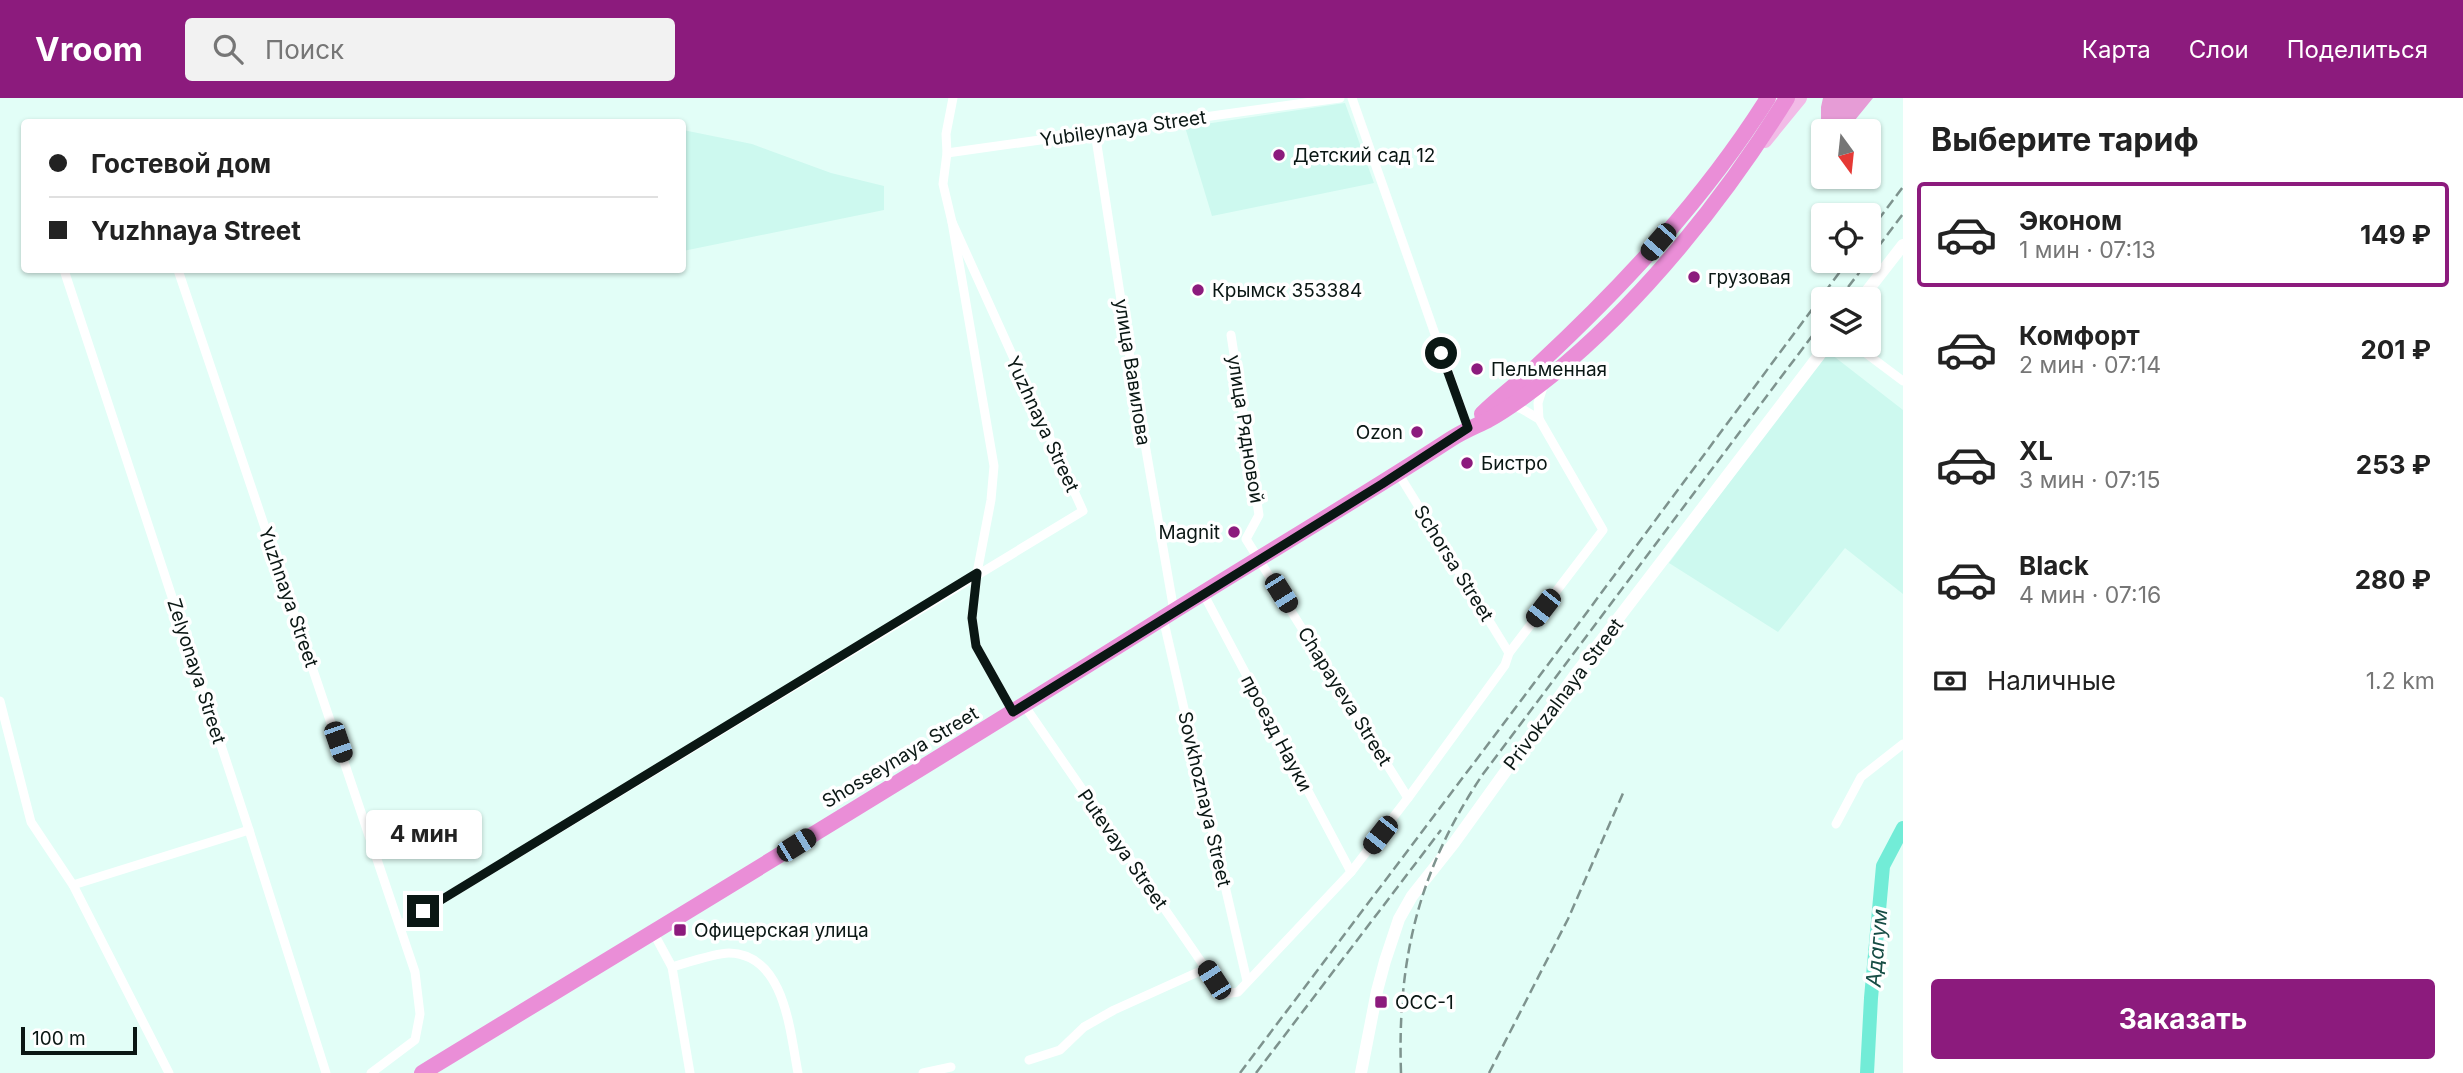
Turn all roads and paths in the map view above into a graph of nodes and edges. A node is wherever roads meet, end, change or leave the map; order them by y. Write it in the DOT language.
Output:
graph roads {
  1 [pos="953,98"];
  2 [pos="1340,98"];
  3 [pos="1352,98"];
  4 [pos="1768,98"];
  5 [pos="1787,98"];
  6 [pos="1800,98"];
  7 [pos="1095,132"];
  8 [pos="947,153"];
  9 [pos="1732,179"];
  10 [pos="952,222"];
  11 [pos="1903,245"];
  12 [pos="65,273"];
  13 [pos="179,273"];
  14 [pos="1870,287"];
  15 [pos="1231,335"];
  16 [pos="1818,357"];
  17 [pos="1871,357"];
  18 [pos="1546,380"];
  19 [pos="1903,381"];
  20 [pos="1510,406"];
  21 [pos="1539,419"];
  22 [pos="1468,428"];
  23 [pos="1398,473"];
  24 [pos="1260,558"];
  25 [pos="977,573"];
  26 [pos="1203,593"];
  27 [pos="1169,615"];
  28 [pos="1509,653"];
  29 [pos="0,701"];
  30 [pos="1019,709"];
  31 [pos="1903,744"];
  32 [pos="1408,798"];
  33 [pos="1836,824"];
  34 [pos="249,830"];
  35 [pos="1351,872"];
  36 [pos="73,885"];
  37 [pos="400,925"];
  38 [pos="653,932"];
  39 [pos="671,967"];
  40 [pos="1207,968"];
  41 [pos="1247,981"];
  42 [pos="1029,1060"];
  43 [pos="951,1067"];
  44 [pos="169,1073"];
  45 [pos="326,1073"];
  46 [pos="371,1073"];
  47 [pos="422,1073"];
  48 [pos="690,1073"];
  49 [pos="798,1073"];
  50 [pos="923,1073"];
  51 [pos="1361,1073"];
  1 -- 8 [label="street"];
  2 -- 7 [label="street, Yubileynaya Street"];
  3 -- 22 [label="street"];
  4 -- 22 [label="highway"];
  5 -- 9 [label="highway"];
  6 -- 9 [label="main road"];
  7 -- 8 [label="street, Yubileynaya Street"];
  7 -- 27 [label="street, улица Вавилова"];
  8 -- 10 [label="street"];
  9 -- 18 [label="highway"];
  10 -- 25 [label="street, Putevaya Street"];
  10 -- 25 [label="street, Yuzhnaya Street"];
  11 -- 14 [label="main road"];
  12 -- 34 [label="street, Zelyonaya Street"];
  13 -- 37 [label="street, Yuzhnaya Street"];
  15 -- 24 [label="street, улица Рядновой"];
  16 -- 51 [label="main road, Privokzalnaya Street"];
  17 -- 19 [label="street"];
  18 -- 20 [label="highway"];
  18 -- 21 [label="street"];
  20 -- 21 [label="street"];
  20 -- 22 [label="highway"];
  21 -- 28 [label="street"];
  22 -- 23 [label="highway, Shosseynaya Street"];
  23 -- 24 [label="highway, Shosseynaya Street"];
  23 -- 28 [label="street, Schorsa Street"];
  24 -- 26 [label="highway, Shosseynaya Street"];
  24 -- 32 [label="street, Chapayeva Street"];
  25 -- 30 [label="street, Putevaya Street"];
  25 -- 37 [label="street, Yuzhnaya Street"];
  26 -- 27 [label="highway, Shosseynaya Street"];
  26 -- 35 [label="street, проезд Науки"];
  27 -- 30 [label="highway, Shosseynaya Street"];
  27 -- 41 [label="street, Sovkhoznaya Street"];
  28 -- 32 [label="street"];
  29 -- 36 [label="street"];
  30 -- 38 [label="highway, Shosseynaya Street"];
  30 -- 40 [label="street, Putevaya Street"];
  31 -- 33 [label="street"];
  32 -- 35 [label="street"];
  34 -- 36 [label="street"];
  34 -- 45 [label="street, Zelyonaya Street"];
  35 -- 41 [label="street"];
  36 -- 44 [label="street"];
  37 -- 46 [label="street, Yuzhnaya Street"];
  38 -- 39 [label="street"];
  38 -- 47 [label="highway, Shosseynaya Street"];
  39 -- 48 [label="street"];
  39 -- 49 [label="street"];
  40 -- 41 [label="street, Putevaya Street"];
  40 -- 42 [label="street"];
  43 -- 50 [label="street"];
}
